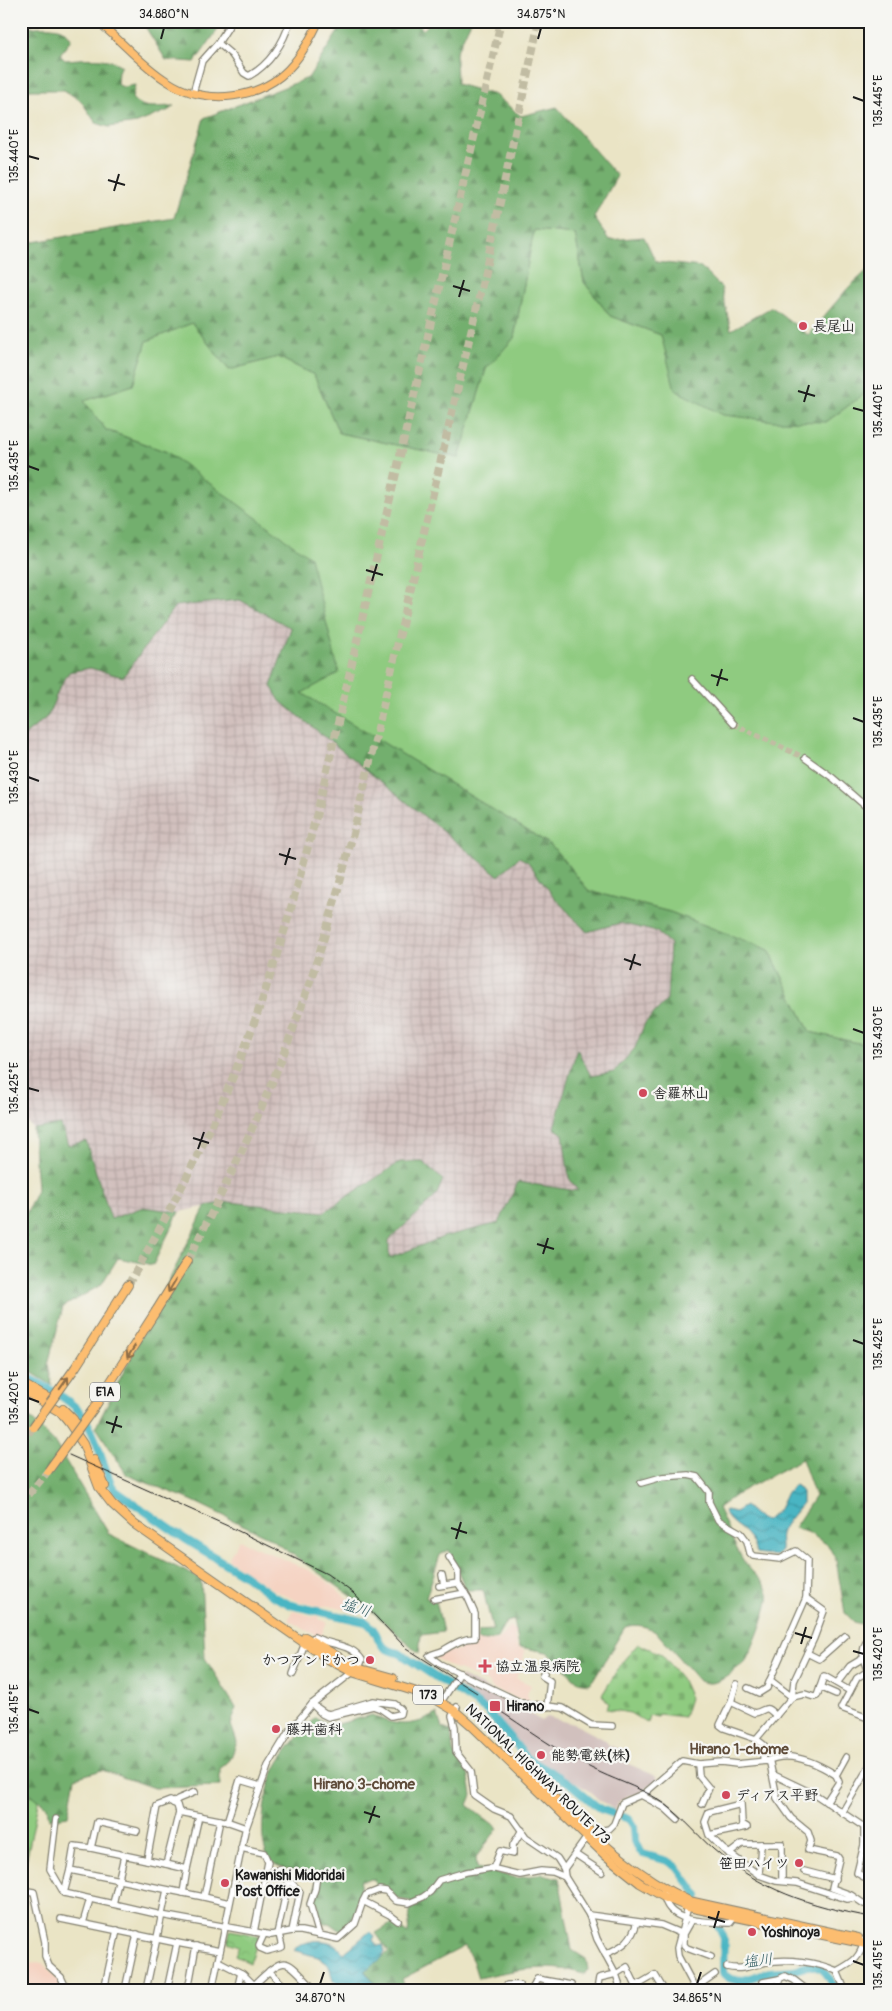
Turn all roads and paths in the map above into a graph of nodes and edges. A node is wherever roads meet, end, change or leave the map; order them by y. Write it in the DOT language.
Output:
graph roads {
  1 [pos="97,21"];
  2 [pos="232,21"];
  3 [pos="290,21"];
  4 [pos="319,21"];
  5 [pos="218,43"];
  6 [pos="193,93"];
  7 [pos="692,679"];
  8 [pos="733,724"];
  9 [pos="805,758"];
  10 [pos="871,811"];
  11 [pos="187,1261"];
  12 [pos="128,1285"];
  13 [pos="21,1383"];
  14 [pos="21,1388"];
  15 [pos="33,1427"];
  16 [pos="48,1471"];
  17 [pos="641,1483"];
  18 [pos="449,1557"];
  19 [pos="442,1575"];
  20 [pos="458,1583"];
  21 [pos="465,1593"];
  22 [pos="434,1598"];
  23 [pos="806,1598"];
  24 [pos="871,1635"];
  25 [pos="845,1636"];
  26 [pos="308,1642"];
  27 [pos="807,1654"];
  28 [pos="860,1660"];
  29 [pos="356,1669"];
  30 [pos="869,1671"];
  31 [pos="460,1673"];
  32 [pos="544,1673"];
  33 [pos="293,1674"];
  34 [pos="770,1680"];
  35 [pos="838,1683"];
  36 [pos="736,1684"];
  37 [pos="820,1687"];
  38 [pos="748,1688"];
  39 [pos="850,1691"];
  40 [pos="836,1694"];
  41 [pos="792,1697"];
  42 [pos="442,1700"];
  43 [pos="731,1702"];
  44 [pos="312,1704"];
  45 [pos="547,1707"];
  46 [pos="456,1709"];
  47 [pos="871,1710"];
  48 [pos="776,1716"];
  49 [pos="869,1718"];
  50 [pos="612,1726"];
  51 [pos="756,1738"];
  52 [pos="846,1757"];
  53 [pos="765,1761"];
  54 [pos="698,1764"];
  55 [pos="870,1766"];
  56 [pos="772,1774"];
  57 [pos="836,1775"];
  58 [pos="260,1786"];
  59 [pos="195,1792"];
  60 [pos="641,1796"];
  61 [pos="826,1802"];
  62 [pos="173,1803"];
  63 [pos="702,1804"];
  64 [pos="179,1812"];
  65 [pos="842,1813"];
  66 [pos="199,1816"];
  67 [pos="56,1819"];
  68 [pos="678,1820"];
  69 [pos="223,1821"];
  70 [pos="246,1828"];
  71 [pos="522,1830"];
  72 [pos="136,1831"];
  73 [pos="709,1835"];
  74 [pos="590,1836"];
  75 [pos="761,1844"];
  76 [pos="864,1846"];
  77 [pos="90,1848"];
  78 [pos="241,1848"];
  79 [pos="871,1852"];
  80 [pos="575,1854"];
  81 [pos="729,1854"];
  82 [pos="124,1856"];
  83 [pos="147,1860"];
  84 [pos="166,1864"];
  85 [pos="187,1869"];
  86 [pos="279,1869"];
  87 [pos="493,1869"];
  88 [pos="564,1869"];
  89 [pos="70,1870"];
  90 [pos="804,1871"];
  91 [pos="602,1872"];
  92 [pos="317,1875"];
  93 [pos="759,1875"];
  94 [pos="565,1876"];
  95 [pos="835,1878"];
  96 [pos="289,1879"];
  97 [pos="118,1880"];
  98 [pos="871,1881"];
  99 [pos="782,1882"];
  100 [pos="21,1890"];
  101 [pos="167,1890"];
  102 [pos="64,1893"];
  103 [pos="183,1893"];
  104 [pos="664,1893"];
  105 [pos="204,1897"];
  106 [pos="854,1898"];
  107 [pos="90,1899"];
  108 [pos="871,1900"];
  109 [pos="363,1901"];
  110 [pos="229,1903"];
  111 [pos="113,1904"];
  112 [pos="689,1904"];
  113 [pos="161,1915"];
  114 [pos="589,1915"];
  115 [pos="737,1915"];
  116 [pos="61,1919"];
  117 [pos="684,1919"];
  118 [pos="692,1920"];
  119 [pos="398,1921"];
  120 [pos="637,1922"];
  121 [pos="83,1923"];
  122 [pos="224,1927"];
  123 [pos="117,1930"];
  124 [pos="292,1931"];
  125 [pos="254,1932"];
  126 [pos="680,1933"];
  127 [pos="137,1934"];
  128 [pos="264,1934"];
  129 [pos="278,1934"];
  130 [pos="319,1935"];
  131 [pos="156,1938"];
  132 [pos="867,1942"];
  133 [pos="177,1943"];
  134 [pos="196,1946"];
  135 [pos="220,1951"];
  136 [pos="606,1954"];
  137 [pos="711,1958"];
  138 [pos="218,1961"];
  139 [pos="727,1967"];
  140 [pos="837,1970"];
  141 [pos="269,1971"];
  142 [pos="241,1973"];
  143 [pos="616,1974"];
  144 [pos="715,1974"];
  145 [pos="779,1979"];
  146 [pos="763,1982"];
  147 [pos="519,1985"];
  148 [pos="256,1988"];
  149 [pos="637,1988"];
  150 [pos="314,1989"];
  151 [pos="695,1989"];
  152 [pos="67,1990"];
  153 [pos="104,1990"];
  154 [pos="125,1990"];
  155 [pos="146,1990"];
  156 [pos="167,1990"];
  157 [pos="188,1990"];
  158 [pos="212,1990"];
  159 [pos="237,1990"];
  160 [pos="288,1990"];
  161 [pos="503,1990"];
  162 [pos="531,1990"];
  163 [pos="568,1990"];
  164 [pos="597,1990"];
  165 [pos="618,1990"];
  166 [pos="664,1990"];
  167 [pos="778,1990"];
  168 [pos="807,1990"];
  169 [pos="845,1990"];
  1 -- 6 [label="main road"];
  2 -- 5 [label="street"];
  3 -- 5 [label="street"];
  4 -- 6 [label="main road"];
  5 -- 6 [label="street"];
  7 -- 8 [label="street"];
  9 -- 10 [label="street"];
  11 -- 16 [label="highway, E1A, one-way, bridge"];
  15 -- 12 [label="highway, one-way, bridge"];
  13 -- 26 [label="highway, NATIONAL HIGHWAY ROUTE 173 / 173"];
  14 -- 26 [label="highway, NATIONAL HIGHWAY ROUTE 173 / 173"];
  17 -- 23 [label="street"];
  18 -- 20 [label="street"];
  19 -- 20 [label="street"];
  20 -- 21 [label="street"];
  21 -- 22 [label="street"];
  21 -- 31 [label="street"];
  23 -- 27 [label="street"];
  23 -- 34 [label="street"];
  24 -- 30 [label="street"];
  25 -- 27 [label="street"];
  26 -- 29 [label="highway, NATIONAL HIGHWAY ROUTE 173 / 173"];
  26 -- 29 [label="street"];
  26 -- 33 [label="street"];
  27 -- 41 [label="street"];
  28 -- 35 [label="street"];
  29 -- 42 [label="highway, NATIONAL HIGHWAY ROUTE 173 / 173"];
  29 -- 44 [label="street"];
  30 -- 39 [label="street"];
  31 -- 42 [label="street"];
  31 -- 45 [label="street"];
  32 -- 45 [label="street"];
  34 -- 38 [label="street"];
  34 -- 41 [label="street"];
  35 -- 37 [label="street"];
  35 -- 39 [label="street"];
  36 -- 43 [label="street"];
  37 -- 40 [label="street"];
  37 -- 41 [label="street"];
  39 -- 49 [label="street"];
  41 -- 48 [label="street"];
  42 -- 46 [label="highway, NATIONAL HIGHWAY ROUTE 173 / 173"];
  43 -- 48 [label="street"];
  43 -- 51 [label="street"];
  44 -- 44 [label="street"];
  44 -- 58 [label="street"];
  45 -- 50 [label="street"];
  46 -- 71 [label="street"];
  46 -- 74 [label="highway, NATIONAL HIGHWAY ROUTE 173 / 173"];
  47 -- 49 [label="street"];
  48 -- 51 [label="street"];
  51 -- 53 [label="street"];
  52 -- 57 [label="street"];
  53 -- 54 [label="street"];
  53 -- 56 [label="street"];
  53 -- 57 [label="street"];
  54 -- 60 [label="street"];
  54 -- 63 [label="street"];
  55 -- 65 [label="street"];
  56 -- 61 [label="street"];
  56 -- 95 [label="street"];
  57 -- 61 [label="street"];
  58 -- 69 [label="street"];
  58 -- 70 [label="street"];
  59 -- 62 [label="street"];
  60 -- 68 [label="street"];
  60 -- 74 [label="street"];
  61 -- 65 [label="street"];
  62 -- 64 [label="street"];
  62 -- 83 [label="street"];
  64 -- 66 [label="street"];
  64 -- 84 [label="street"];
  65 -- 76 [label="street"];
  66 -- 69 [label="street"];
  66 -- 85 [label="street"];
  67 -- 102 [label="street"];
  69 -- 70 [label="street"];
  69 -- 105 [label="street"];
  70 -- 78 [label="street"];
  71 -- 87 [label="street"];
  71 -- 88 [label="street"];
  72 -- 77 [label="street"];
  73 -- 73 [label="street"];
  73 -- 81 [label="street"];
  74 -- 80 [label="street"];
  74 -- 104 [label="highway, NATIONAL HIGHWAY ROUTE 173 / 173"];
  75 -- 81 [label="street"];
  75 -- 93 [label="street"];
  75 -- 99 [label="street"];
  76 -- 79 [label="street"];
  76 -- 98 [label="street"];
  77 -- 82 [label="street"];
  77 -- 89 [label="street"];
  78 -- 110 [label="street"];
  78 -- 125 [label="street"];
  80 -- 88 [label="street"];
  80 -- 91 [label="street"];
  81 -- 93 [label="street"];
  82 -- 83 [label="street"];
  82 -- 97 [label="street"];
  83 -- 84 [label="street"];
  84 -- 85 [label="street"];
  85 -- 103 [label="street"];
  86 -- 96 [label="street"];
  87 -- 94 [label="street"];
  87 -- 109 [label="street"];
  88 -- 94 [label="street"];
  89 -- 97 [label="street"];
  89 -- 102 [label="street"];
  90 -- 95 [label="street"];
  92 -- 130 [label="street"];
  93 -- 99 [label="street"];
  94 -- 114 [label="street"];
  95 -- 106 [label="street"];
  96 -- 124 [label="street"];
  96 -- 129 [label="street"];
  97 -- 101 [label="street"];
  97 -- 111 [label="street"];
  99 -- 106 [label="street"];
  100 -- 152 [label="street"];
  101 -- 103 [label="street"];
  101 -- 113 [label="street"];
  102 -- 107 [label="street"];
  103 -- 105 [label="street"];
  104 -- 112 [label="highway, NATIONAL HIGHWAY ROUTE 173 / 173"];
  104 -- 117 [label="street"];
  105 -- 110 [label="street"];
  106 -- 108 [label="street"];
  107 -- 111 [label="street"];
  107 -- 121 [label="street"];
  109 -- 119 [label="street"];
  109 -- 130 [label="street"];
  110 -- 122 [label="street"];
  111 -- 113 [label="street"];
  112 -- 115 [label="highway, NATIONAL HIGHWAY ROUTE 173 / 173"];
  112 -- 117 [label="street"];
  113 -- 122 [label="street"];
  113 -- 131 [label="street"];
  114 -- 120 [label="street"];
  114 -- 136 [label="street"];
  115 -- 118 [label="street"];
  115 -- 132 [label="highway, NATIONAL HIGHWAY ROUTE 173 / 173"];
  116 -- 121 [label="street"];
  117 -- 118 [label="street"];
  117 -- 126 [label="street"];
  118 -- 137 [label="street"];
  120 -- 126 [label="street"];
  120 -- 136 [label="street"];
  121 -- 123 [label="street"];
  122 -- 125 [label="street"];
  122 -- 135 [label="street"];
  123 -- 127 [label="street"];
  123 -- 153 [label="street"];
  124 -- 129 [label="street"];
  124 -- 130 [label="street"];
  125 -- 128 [label="street"];
  126 -- 151 [label="street"];
  127 -- 131 [label="street"];
  127 -- 154 [label="street"];
  128 -- 129 [label="street"];
  128 -- 129 [label="street"];
  131 -- 133 [label="street"];
  131 -- 155 [label="street"];
  132 -- 140 [label="street"];
  133 -- 134 [label="street"];
  133 -- 156 [label="street"];
  134 -- 135 [label="street"];
  134 -- 157 [label="street"];
  135 -- 138 [label="street"];
  136 -- 143 [label="street"];
  138 -- 142 [label="street"];
  138 -- 158 [label="street"];
  139 -- 140 [label="street"];
  140 -- 169 [label="street"];
  141 -- 148 [label="street"];
  141 -- 150 [label="street"];
  141 -- 160 [label="street"];
  142 -- 148 [label="street"];
  142 -- 159 [label="street"];
  143 -- 149 [label="street"];
  143 -- 164 [label="street"];
  143 -- 165 [label="street"];
  144 -- 151 [label="street"];
  145 -- 146 [label="street"];
  145 -- 167 [label="street"];
  145 -- 168 [label="street"];
  147 -- 161 [label="street"];
  149 -- 166 [label="street"];
  162 -- 163 [label="street"];
}
